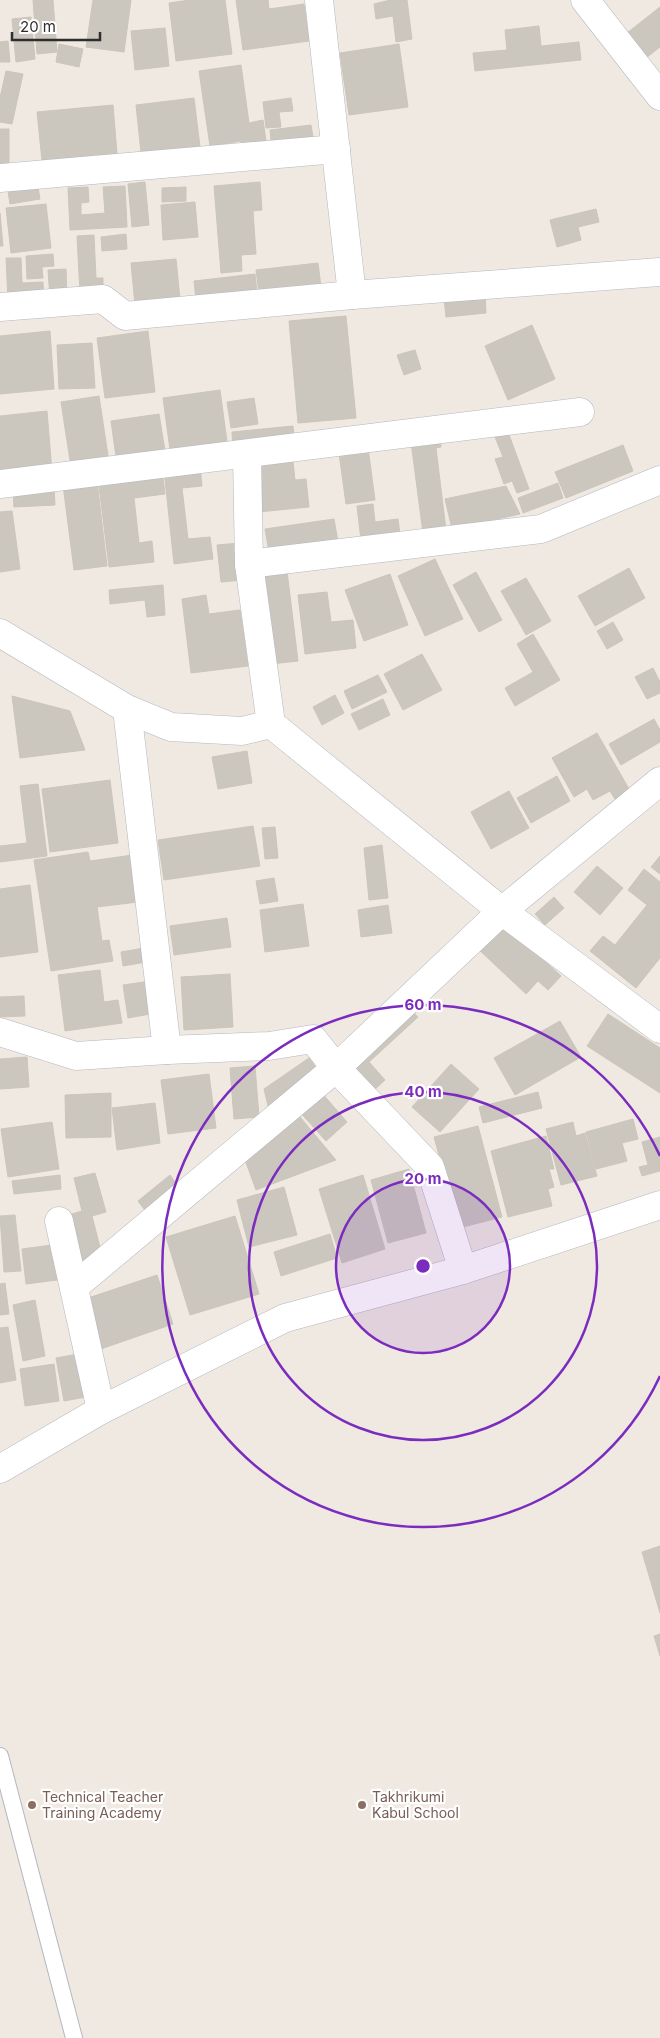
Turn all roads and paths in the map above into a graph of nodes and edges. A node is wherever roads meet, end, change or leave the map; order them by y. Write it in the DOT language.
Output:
graph roads {
  1 [pos="319,0"];
  2 [pos="585,0"];
  3 [pos="660,96"];
  4 [pos="336,149"];
  5 [pos="0,178"];
  6 [pos="660,272"];
  7 [pos="352,295"];
  8 [pos="0,307"];
  9 [pos="580,412"];
  10 [pos="247,454"];
  11 [pos="660,480"];
  12 [pos="0,484"];
  13 [pos="249,564"];
  14 [pos="0,633"];
  15 [pos="127,709"];
  16 [pos="271,724"];
  17 [pos="660,781"];
  18 [pos="502,911"];
  19 [pos="660,1029"];
  20 [pos="0,1032"];
  21 [pos="167,1050"];
  22 [pos="336,1068"];
  23 [pos="660,1205"];
  24 [pos="59,1221"];
  25 [pos="464,1270"];
  26 [pos="74,1287"];
  27 [pos="102,1410"];
  28 [pos="0,1468"];
  29 [pos="0,1756"];
  30 [pos="74,2038"];
  1 -- 4 [label="street"];
  2 -- 3 [label="street"];
  4 -- 5 [label="street"];
  4 -- 7 [label="street"];
  6 -- 7 [label="street"];
  7 -- 8 [label="street"];
  9 -- 10 [label="street"];
  10 -- 12 [label="street"];
  10 -- 13 [label="street"];
  11 -- 13 [label="street"];
  13 -- 16 [label="street"];
  14 -- 15 [label="street"];
  15 -- 16 [label="street"];
  15 -- 21 [label="street"];
  16 -- 18 [label="street"];
  17 -- 18 [label="street"];
  18 -- 19 [label="street"];
  18 -- 22 [label="street"];
  20 -- 21 [label="street"];
  21 -- 22 [label="street"];
  22 -- 25 [label="street"];
  22 -- 26 [label="street"];
  23 -- 25 [label="street"];
  24 -- 26 [label="street"];
  25 -- 27 [label="street"];
  26 -- 27 [label="street"];
  27 -- 28 [label="street"];
  29 -- 30 [label="lane"];
}
